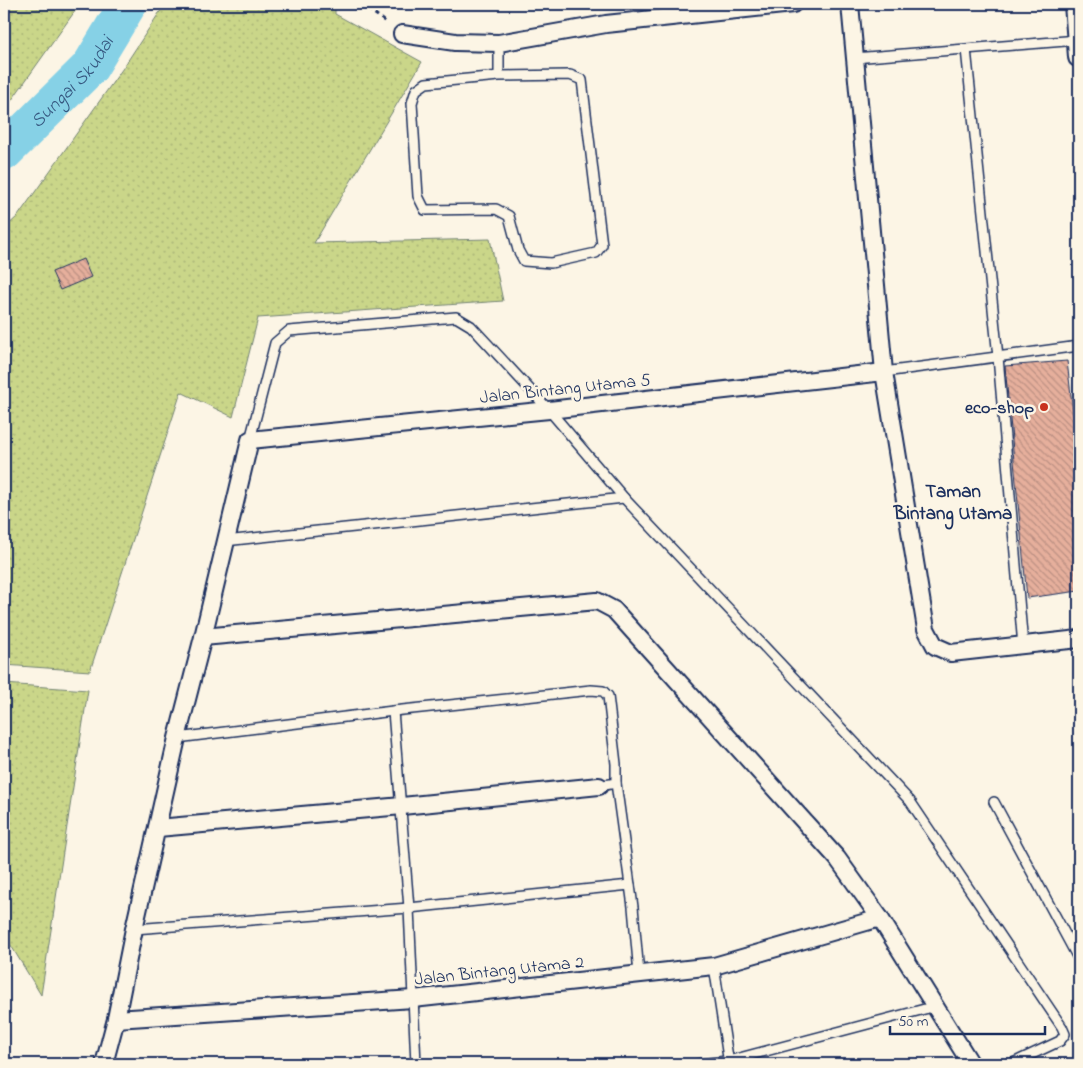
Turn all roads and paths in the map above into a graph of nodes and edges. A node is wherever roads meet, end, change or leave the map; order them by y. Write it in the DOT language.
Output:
graph roads {
  1 [pos="362,4"];
  2 [pos="793,4"];
  3 [pos="850,4"];
  4 [pos="1077,6"];
  5 [pos="402,34"];
  6 [pos="499,43"];
  7 [pos="1078,48"];
  8 [pos="966,49"];
  9 [pos="854,58"];
  10 [pos="499,76"];
  11 [pos="1079,346"];
  12 [pos="998,358"];
  13 [pos="884,372"];
  14 [pos="549,410"];
  15 [pos="250,440"];
  16 [pos="624,498"];
  17 [pos="225,541"];
  18 [pos="203,637"];
  19 [pos="1079,639"];
  20 [pos="1023,646"];
  21 [pos="393,711"];
  22 [pos="177,738"];
  23 [pos="616,782"];
  24 [pos="599,786"];
  25 [pos="994,802"];
  26 [pos="402,806"];
  27 [pos="158,828"];
  28 [pos="630,885"];
  29 [pos="409,908"];
  30 [pos="880,918"];
  31 [pos="134,929"];
  32 [pos="1079,960"];
  33 [pos="714,966"];
  34 [pos="639,974"];
  35 [pos="413,999"];
  36 [pos="936,1006"];
  37 [pos="116,1019"];
  38 [pos="728,1063"];
  39 [pos="104,1064"];
  40 [pos="416,1064"];
  41 [pos="698,1064"];
  42 [pos="971,1064"];
  43 [pos="1011,1064"];
  1 -- 5 [label="path"];
  2 -- 6 [label="street"];
  3 -- 9 [label="street"];
  4 -- 7 [label="street"];
  5 -- 6 [label="street"];
  6 -- 10 [label="lane"];
  7 -- 8 [label="lane"];
  8 -- 9 [label="lane"];
  8 -- 12 [label="lane"];
  9 -- 13 [label="street"];
  10 -- 10 [label="lane"];
  11 -- 12 [label="lane"];
  12 -- 13 [label="lane"];
  12 -- 20 [label="lane"];
  13 -- 14 [label="street, Jalan Bintang Utama 5"];
  13 -- 20 [label="street"];
  14 -- 15 [label="street, Jalan Bintang Utama 5"];
  14 -- 15 [label="lane"];
  14 -- 16 [label="lane"];
  15 -- 17 [label="street"];
  16 -- 17 [label="lane"];
  16 -- 43 [label="lane"];
  17 -- 18 [label="street"];
  18 -- 22 [label="street"];
  18 -- 30 [label="street"];
  19 -- 20 [label="street"];
  21 -- 22 [label="lane"];
  21 -- 23 [label="lane"];
  21 -- 26 [label="lane"];
  22 -- 27 [label="street"];
  23 -- 24 [label="lane"];
  23 -- 28 [label="lane"];
  24 -- 26 [label="street"];
  25 -- 32 [label="lane"];
  26 -- 27 [label="street"];
  26 -- 29 [label="lane"];
  27 -- 31 [label="street"];
  28 -- 29 [label="lane"];
  28 -- 34 [label="lane"];
  29 -- 31 [label="lane"];
  29 -- 35 [label="lane"];
  30 -- 33 [label="street, Jalan Bintang Utama 2"];
  30 -- 36 [label="street"];
  31 -- 37 [label="street"];
  33 -- 34 [label="street, Jalan Bintang Utama 2"];
  33 -- 38 [label="lane"];
  34 -- 35 [label="street, Jalan Bintang Utama 2"];
  35 -- 37 [label="street, Jalan Bintang Utama 2"];
  35 -- 40 [label="lane"];
  36 -- 38 [label="lane"];
  36 -- 42 [label="street"];
  37 -- 39 [label="street"];
  38 -- 41 [label="lane"];
}
